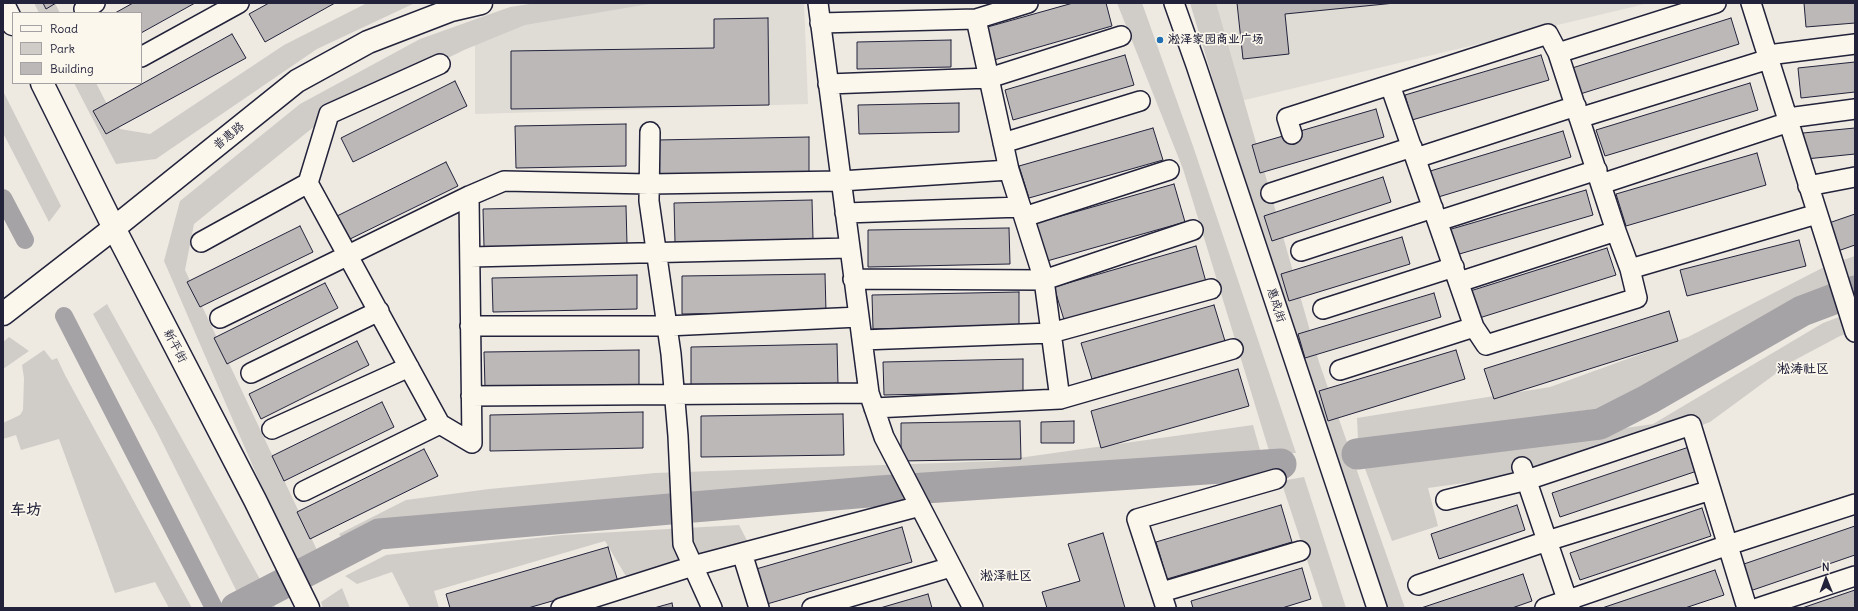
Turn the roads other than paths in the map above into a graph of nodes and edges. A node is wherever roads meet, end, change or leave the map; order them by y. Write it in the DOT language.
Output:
graph roads {
  1 [pos="239,3"];
  2 [pos="481,3"];
  3 [pos="818,3"];
  4 [pos="1028,3"];
  5 [pos="1174,3"];
  6 [pos="1716,3"];
  7 [pos="1751,3"];
  8 [pos="3,4"];
  9 [pos="449,7"];
  10 [pos="220,8"];
  11 [pos="976,19"];
  12 [pos="12,22"];
  13 [pos="820,23"];
  14 [pos="1121,36"];
  15 [pos="1855,44"];
  16 [pos="1558,53"];
  17 [pos="142,56"];
  18 [pos="1768,57"];
  19 [pos="440,64"];
  20 [pos="989,78"];
  21 [pos="42,84"];
  22 [pos="828,84"];
  23 [pos="1390,85"];
  24 [pos="1140,101"];
  25 [pos="1855,109"];
  26 [pos="1578,112"];
  27 [pos="1788,120"];
  28 [pos="650,132"];
  29 [pos="1292,134"];
  30 [pos="1003,143"];
  31 [pos="1414,153"];
  32 [pos="1009,170"];
  33 [pos="1168,170"];
  34 [pos="1599,177"];
  35 [pos="1855,177"];
  36 [pos="840,181"];
  37 [pos="308,183"];
  38 [pos="649,184"];
  39 [pos="1808,186"];
  40 [pos="1271,193"];
  41 [pos="469,196"];
  42 [pos="1022,212"];
  43 [pos="844,213"];
  44 [pos="1817,214"];
  45 [pos="1435,215"];
  46 [pos="114,228"];
  47 [pos="1193,230"];
  48 [pos="1616,231"];
  49 [pos="201,242"];
  50 [pos="849,248"];
  51 [pos="1301,251"];
  52 [pos="656,254"];
  53 [pos="348,256"];
  54 [pos="470,257"];
  55 [pos="1630,269"];
  56 [pos="1456,275"];
  57 [pos="854,279"];
  58 [pos="1044,280"];
  59 [pos="1211,289"];
  60 [pos="1323,309"];
  61 [pos="379,311"];
  62 [pos="3,314"];
  63 [pos="859,317"];
  64 [pos="220,318"];
  65 [pos="470,326"];
  66 [pos="667,326"];
  67 [pos="1474,326"];
  68 [pos="1855,332"];
  69 [pos="1051,333"];
  70 [pos="862,340"];
  71 [pos="1233,349"];
  72 [pos="409,367"];
  73 [pos="1340,370"];
  74 [pos="251,373"];
  75 [pos="674,394"];
  76 [pos="471,396"];
  77 [pos="1060,399"];
  78 [pos="872,401"];
  79 [pos="440,424"];
  80 [pos="272,429"];
  81 [pos="1524,474"];
  82 [pos="1276,479"];
  83 [pos="1711,490"];
  84 [pos="304,492"];
  85 [pos="1446,500"];
  86 [pos="1855,504"];
  87 [pos="920,506"];
  88 [pos="1547,541"];
  89 [pos="1728,545"];
  90 [pos="1300,552"];
  91 [pos="742,553"];
  92 [pos="693,566"];
  93 [pos="951,567"];
  94 [pos="1855,576"];
  95 [pos="1418,585"];
  96 [pos="1164,600"];
  97 [pos="1568,604"];
  98 [pos="308,608"];
  99 [pos="561,608"];
  100 [pos="712,608"];
  101 [pos="760,608"];
  102 [pos="812,608"];
  103 [pos="973,608"];
  104 [pos="1377,608"];
  105 [pos="1545,608"];
  106 [pos="1747,608"];
  107 [pos="1758,608"];
  1 -- 10 [label="street"];
  2 -- 9 [label="main road, 普惠路"];
  3 -- 13 [label="street"];
  4 -- 11 [label="street"];
  5 -- 104 [label="street, 惠成街"];
  6 -- 16 [label="street"];
  7 -- 18 [label="street"];
  8 -- 12 [label="main road"];
  9 -- 46 [label="main road, 普惠路"];
  10 -- 17 [label="street"];
  11 -- 13 [label="street"];
  11 -- 20 [label="street"];
  13 -- 22 [label="street"];
  14 -- 20 [label="street"];
  15 -- 18 [label="street"];
  16 -- 23 [label="street"];
  16 -- 26 [label="street"];
  18 -- 26 [label="street"];
  18 -- 27 [label="street"];
  19 -- 37 [label="street"];
  20 -- 22 [label="street"];
  20 -- 30 [label="street"];
  21 -- 46 [label="main road, 新平街"];
  22 -- 36 [label="street"];
  23 -- 29 [label="street"];
  23 -- 31 [label="street"];
  24 -- 30 [label="street"];
  25 -- 27 [label="street"];
  26 -- 31 [label="street"];
  26 -- 34 [label="street"];
  27 -- 34 [label="street"];
  27 -- 39 [label="street"];
  28 -- 38 [label="street"];
  30 -- 32 [label="street"];
  31 -- 40 [label="street"];
  31 -- 45 [label="street"];
  32 -- 36 [label="street"];
  32 -- 42 [label="street"];
  33 -- 42 [label="street"];
  34 -- 45 [label="street"];
  34 -- 48 [label="street"];
  35 -- 39 [label="street"];
  36 -- 38 [label="street"];
  36 -- 43 [label="street"];
  37 -- 49 [label="street"];
  37 -- 53 [label="street"];
  38 -- 41 [label="street"];
  38 -- 52 [label="street"];
  39 -- 44 [label="street"];
  41 -- 53 [label="street"];
  41 -- 54 [label="street"];
  42 -- 43 [label="street"];
  42 -- 58 [label="street"];
  43 -- 50 [label="street"];
  44 -- 55 [label="street"];
  44 -- 68 [label="street"];
  45 -- 51 [label="street"];
  45 -- 56 [label="street"];
  46 -- 62 [label="main road, 普惠路"];
  46 -- 98 [label="main road, 新平街"];
  47 -- 58 [label="street"];
  48 -- 55 [label="street"];
  48 -- 56 [label="street"];
  50 -- 52 [label="street"];
  50 -- 57 [label="street"];
  52 -- 54 [label="street"];
  52 -- 66 [label="street"];
  53 -- 61 [label="street"];
  53 -- 64 [label="street"];
  54 -- 65 [label="street"];
  55 -- 67 [label="street"];
  56 -- 60 [label="street"];
  56 -- 67 [label="street"];
  57 -- 58 [label="street"];
  57 -- 63 [label="street"];
  58 -- 69 [label="street"];
  59 -- 69 [label="street"];
  61 -- 72 [label="street"];
  61 -- 74 [label="street"];
  63 -- 66 [label="street"];
  63 -- 70 [label="street"];
  65 -- 66 [label="street"];
  65 -- 76 [label="street"];
  66 -- 75 [label="street"];
  67 -- 73 [label="street"];
  69 -- 70 [label="street"];
  69 -- 77 [label="street"];
  70 -- 78 [label="street"];
  71 -- 77 [label="street"];
  72 -- 79 [label="street"];
  72 -- 80 [label="street"];
  75 -- 76 [label="street"];
  75 -- 78 [label="street"];
  75 -- 92 [label="street"];
  76 -- 79 [label="street"];
  77 -- 78 [label="street"];
  78 -- 87 [label="street"];
  79 -- 84 [label="street"];
  81 -- 83 [label="street"];
  81 -- 85 [label="street"];
  81 -- 88 [label="street"];
  82 -- 96 [label="street"];
  83 -- 88 [label="street"];
  83 -- 89 [label="street"];
  86 -- 89 [label="street"];
  87 -- 91 [label="street"];
  87 -- 93 [label="street"];
  88 -- 95 [label="street"];
  88 -- 97 [label="street"];
  89 -- 97 [label="street"];
  89 -- 106 [label="street"];
  90 -- 96 [label="street"];
  91 -- 92 [label="street"];
  91 -- 101 [label="street"];
  92 -- 99 [label="street"];
  92 -- 100 [label="street"];
  93 -- 102 [label="street"];
  93 -- 103 [label="street"];
  94 -- 107 [label="street"];
  97 -- 105 [label="street"];
}
